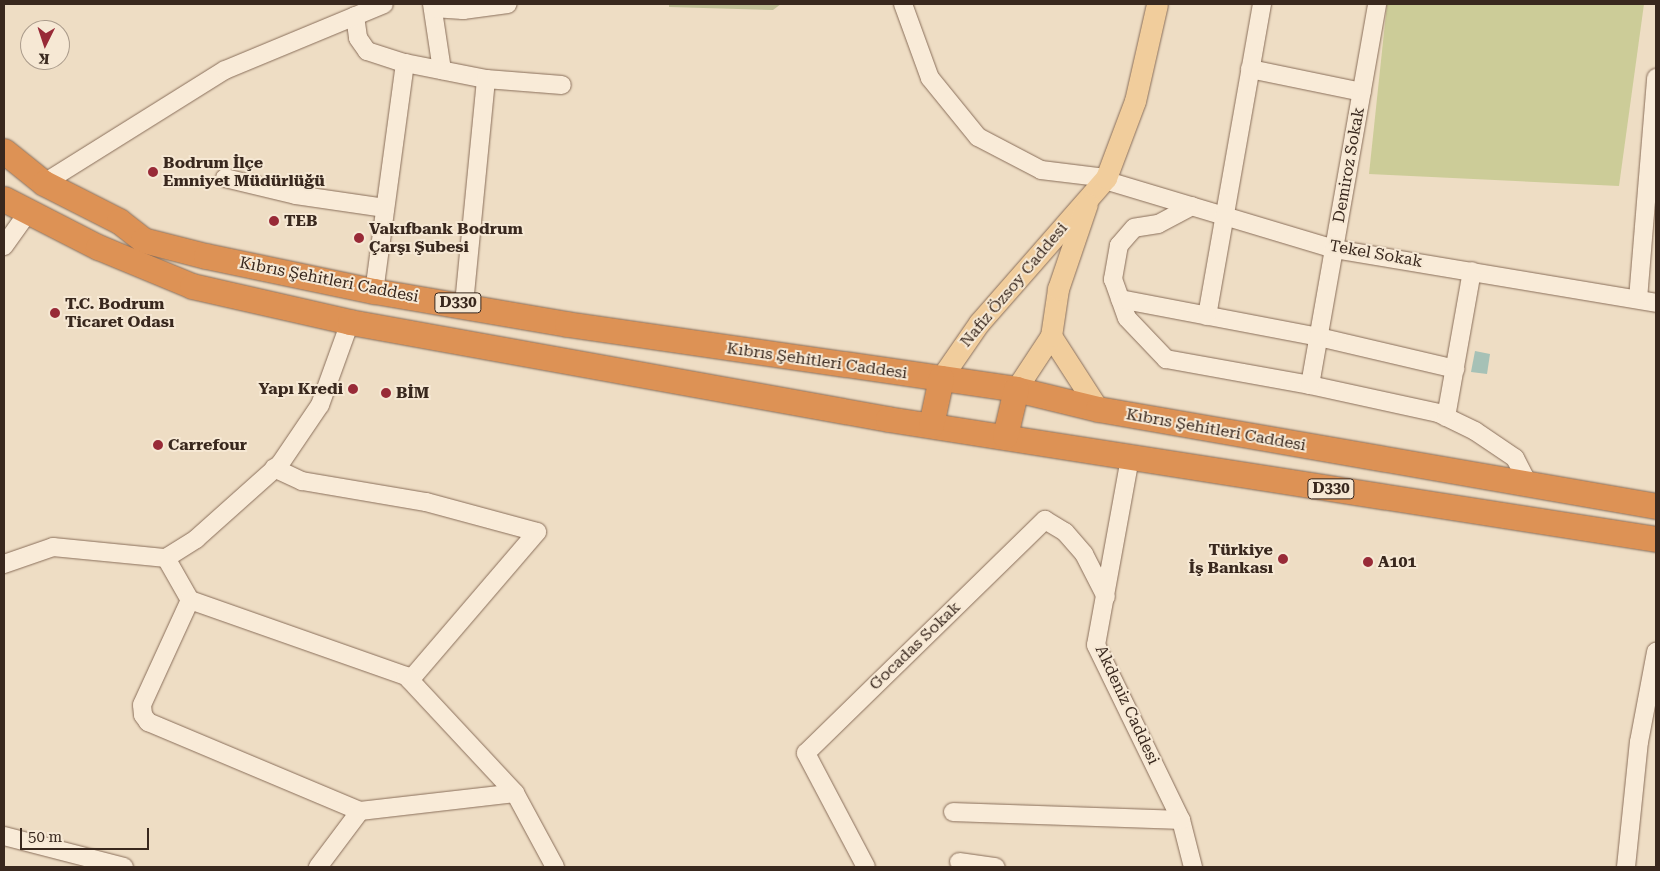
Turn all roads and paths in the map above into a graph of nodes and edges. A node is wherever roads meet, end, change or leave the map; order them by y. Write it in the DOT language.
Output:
graph roads {
  1 [pos="384,4"];
  2 [pos="508,4"];
  3 [pos="903,4"];
  4 [pos="1157,4"];
  5 [pos="1262,4"];
  6 [pos="1377,4"];
  7 [pos="433,6"];
  8 [pos="355,16"];
  9 [pos="405,63"];
  10 [pos="1250,69"];
  11 [pos="442,70"];
  12 [pos="1656,78"];
  13 [pos="486,79"];
  14 [pos="562,85"];
  15 [pos="1362,92"];
  16 [pos="4,151"];
  17 [pos="1652,167"];
  18 [pos="225,178"];
  19 [pos="44,183"];
  20 [pos="1099,184"];
  21 [pos="4,199"];
  22 [pos="1192,206"];
  23 [pos="385,208"];
  24 [pos="29,211"];
  25 [pos="1224,216"];
  26 [pos="4,246"];
  27 [pos="1335,248"];
  28 [pos="1472,271"];
  29 [pos="374,291"];
  30 [pos="1120,298"];
  31 [pos="1638,299"];
  32 [pos="1656,303"];
  33 [pos="464,304"];
  34 [pos="1207,316"];
  35 [pos="350,322"];
  36 [pos="1051,336"];
  37 [pos="1319,337"];
  38 [pos="1455,369"];
  39 [pos="941,378"];
  40 [pos="1310,385"];
  41 [pos="1016,389"];
  42 [pos="1098,409"];
  43 [pos="1446,417"];
  44 [pos="931,426"];
  45 [pos="1005,436"];
  46 [pos="1130,458"];
  47 [pos="274,468"];
  48 [pos="1528,484"];
  49 [pos="1656,506"];
  50 [pos="1656,538"];
  51 [pos="166,558"];
  52 [pos="4,564"];
  53 [pos="1106,597"];
  54 [pos="190,600"];
  55 [pos="1656,652"];
  56 [pos="410,680"];
  57 [pos="515,793"];
  58 [pos="360,811"];
  59 [pos="953,812"];
  60 [pos="1183,824"];
  61 [pos="4,836"];
  62 [pos="959,862"];
  63 [pos="124,867"];
  64 [pos="318,867"];
  65 [pos="555,867"];
  66 [pos="866,867"];
  67 [pos="996,867"];
  68 [pos="1192,867"];
  69 [pos="1626,867"];
  1 -- 8 [label="street"];
  2 -- 7 [label="street"];
  3 -- 20 [label="street, Tekel Sokak"];
  4 -- 20 [label="main road, Nafiz Özsoy Caddesi"];
  5 -- 10 [label="street"];
  6 -- 15 [label="street, Demiroz Sokak"];
  7 -- 11 [label="street"];
  8 -- 9 [label="street"];
  8 -- 19 [label="street"];
  9 -- 11 [label="street"];
  9 -- 23 [label="street"];
  10 -- 15 [label="street"];
  10 -- 25 [label="street"];
  11 -- 13 [label="street"];
  12 -- 17 [label="street"];
  13 -- 14 [label="street"];
  13 -- 33 [label="street"];
  15 -- 27 [label="street, Demiroz Sokak"];
  16 -- 19 [label="highway, Kıbrıs Şehitleri Caddesi / D330"];
  17 -- 31 [label="street"];
  18 -- 23 [label="street"];
  19 -- 29 [label="highway, Kıbrıs Şehitleri Caddesi / D330"];
  20 -- 22 [label="street, Tekel Sokak"];
  20 -- 36 [label="main road, Nafiz Özsoy Caddesi"];
  20 -- 39 [label="main road, Nafiz Özsoy Caddesi"];
  21 -- 24 [label="highway, Kıbrıs Şehitleri Caddesi / D330"];
  22 -- 25 [label="street, Tekel Sokak"];
  22 -- 30 [label="street"];
  23 -- 29 [label="street"];
  24 -- 26 [label="street"];
  24 -- 35 [label="highway, Kıbrıs Şehitleri Caddesi / D330"];
  25 -- 27 [label="street, Tekel Sokak"];
  25 -- 34 [label="street"];
  27 -- 28 [label="street, Tekel Sokak"];
  27 -- 37 [label="street, Demiroz Sokak"];
  28 -- 31 [label="street, Tekel Sokak"];
  28 -- 38 [label="street"];
  29 -- 33 [label="highway, Kıbrıs Şehitleri Caddesi / D330"];
  30 -- 34 [label="street"];
  30 -- 40 [label="street"];
  31 -- 32 [label="street, Tekel Sokak"];
  33 -- 39 [label="highway, Kıbrıs Şehitleri Caddesi / D330"];
  34 -- 37 [label="street"];
  35 -- 44 [label="highway, Kıbrıs Şehitleri Caddesi / D330"];
  35 -- 47 [label="street"];
  36 -- 41 [label="main road, Nafiz Özsoy Caddesi"];
  36 -- 42 [label="main road"];
  37 -- 38 [label="street"];
  37 -- 40 [label="street, Demiroz Sokak"];
  38 -- 43 [label="street"];
  39 -- 41 [label="highway, Kıbrıs Şehitleri Caddesi / D330"];
  39 -- 44 [label="highway"];
  40 -- 43 [label="street"];
  41 -- 42 [label="highway, Kıbrıs Şehitleri Caddesi / D330"];
  41 -- 45 [label="highway"];
  42 -- 48 [label="highway, Kıbrıs Şehitleri Caddesi / D330"];
  43 -- 48 [label="street"];
  44 -- 45 [label="highway, Kıbrıs Şehitleri Caddesi / D330"];
  45 -- 46 [label="highway, Kıbrıs Şehitleri Caddesi / D330"];
  46 -- 50 [label="highway, Kıbrıs Şehitleri Caddesi / D330"];
  46 -- 53 [label="street, Akdeniz Caddesi"];
  47 -- 51 [label="street"];
  47 -- 56 [label="street"];
  48 -- 49 [label="highway, Kıbrıs Şehitleri Caddesi / D330"];
  51 -- 52 [label="street"];
  51 -- 54 [label="street"];
  53 -- 60 [label="street, Akdeniz Caddesi"];
  53 -- 66 [label="street, Gocadas Sokak"];
  54 -- 56 [label="street"];
  54 -- 58 [label="street"];
  55 -- 69 [label="street"];
  56 -- 57 [label="street"];
  57 -- 58 [label="street"];
  57 -- 65 [label="street"];
  58 -- 64 [label="street"];
  59 -- 60 [label="street"];
  60 -- 68 [label="street, Akdeniz Caddesi"];
  61 -- 63 [label="street"];
  62 -- 67 [label="street"];
}
